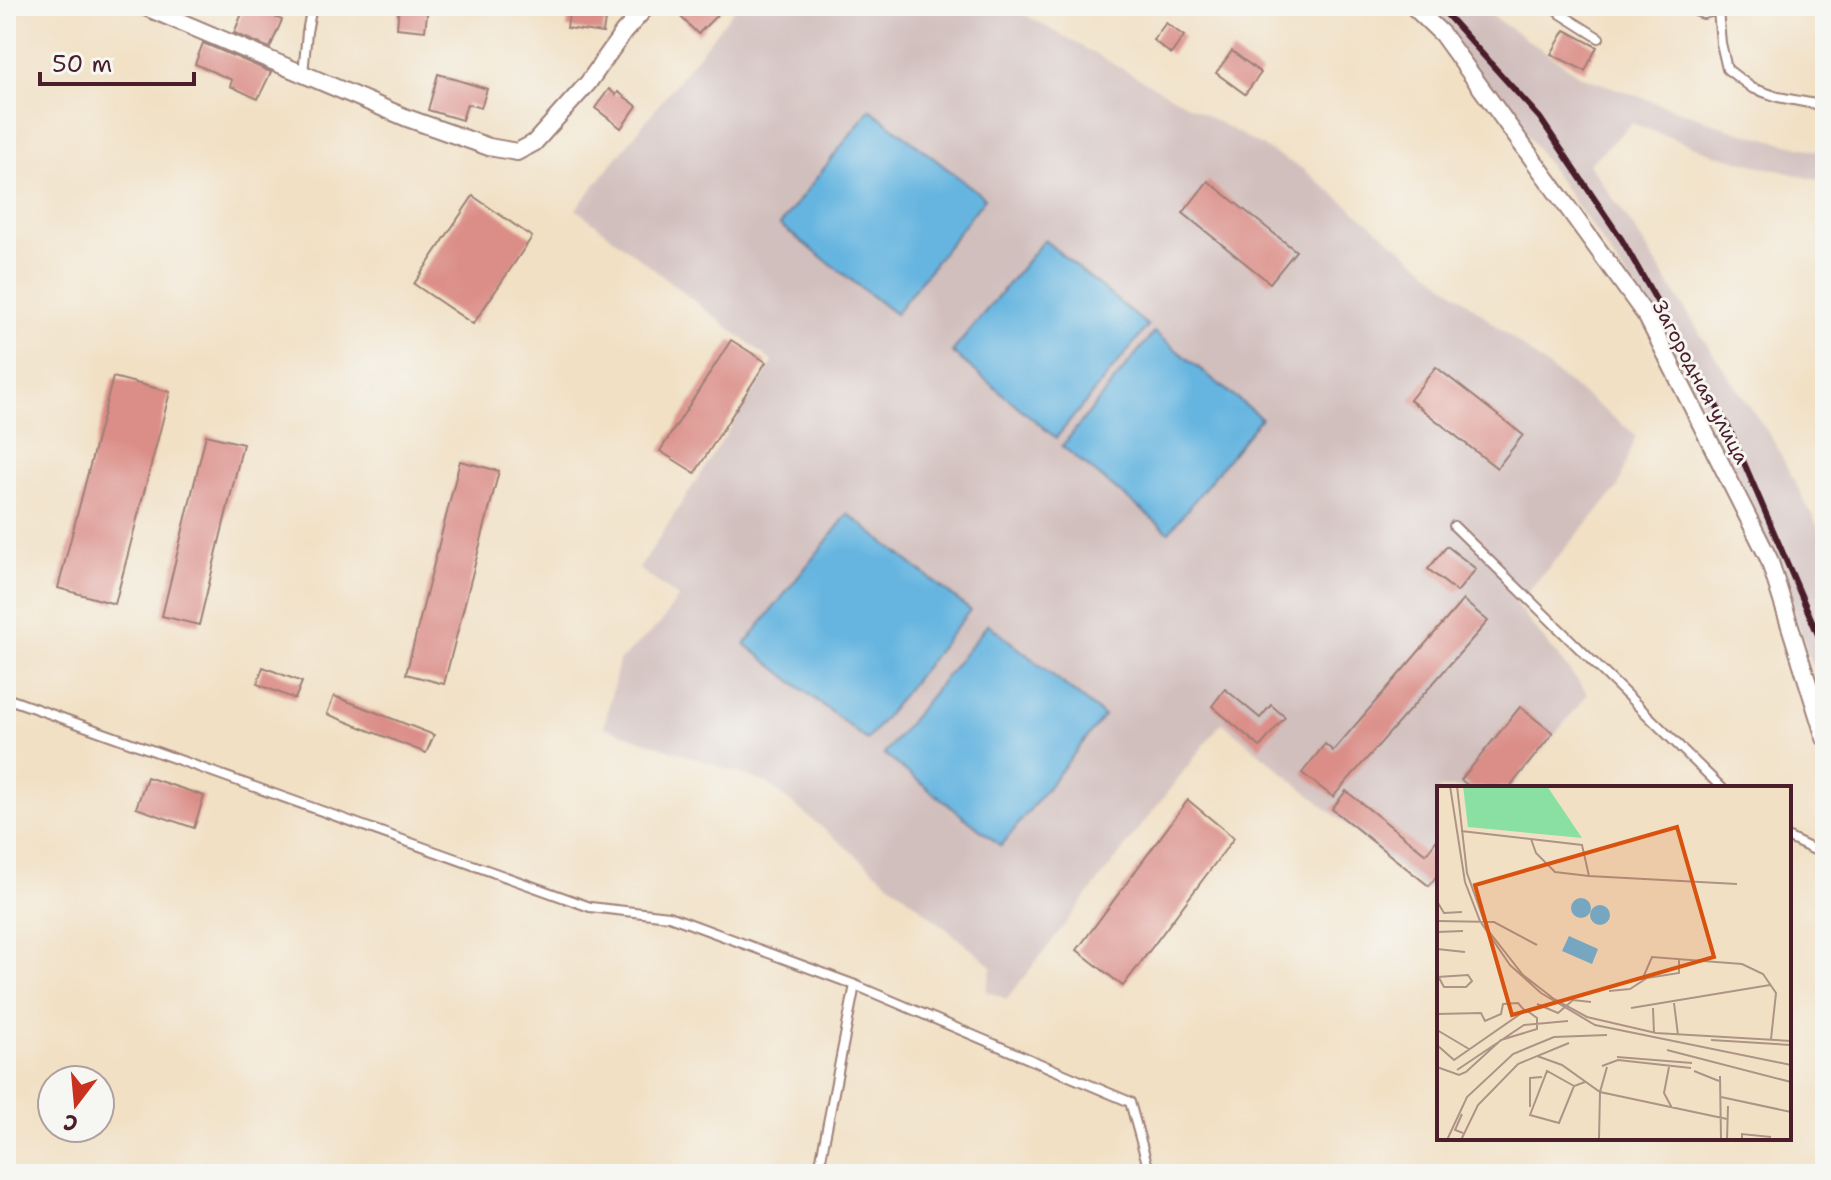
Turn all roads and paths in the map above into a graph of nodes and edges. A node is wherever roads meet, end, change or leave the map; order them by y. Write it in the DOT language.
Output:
graph roads {
  1 [pos="143,6"];
  2 [pos="312,6"];
  3 [pos="647,6"];
  4 [pos="1413,6"];
  5 [pos="1553,6"];
  6 [pos="1683,6"];
  7 [pos="1736,6"];
  8 [pos="1718,10"];
  9 [pos="1599,38"];
  10 [pos="303,74"];
  11 [pos="1825,106"];
  12 [pos="1454,526"];
  13 [pos="6,698"];
  14 [pos="1825,738"];
  15 [pos="1720,786"];
  16 [pos="1791,839"];
  17 [pos="1825,855"];
  18 [pos="855,985"];
  19 [pos="818,1174"];
  20 [pos="1150,1174"];
  1 -- 10 [label="street"];
  2 -- 10 [label="lane"];
  3 -- 10 [label="street"];
  4 -- 14 [label="street, Загородная улица"];
  5 -- 9 [label="lane"];
  6 -- 8 [label="lane"];
  7 -- 8 [label="lane"];
  8 -- 11 [label="lane"];
  12 -- 15 [label="lane"];
  13 -- 18 [label="lane"];
  16 -- 17 [label="lane"];
  18 -- 19 [label="lane"];
  18 -- 20 [label="lane"];
}
